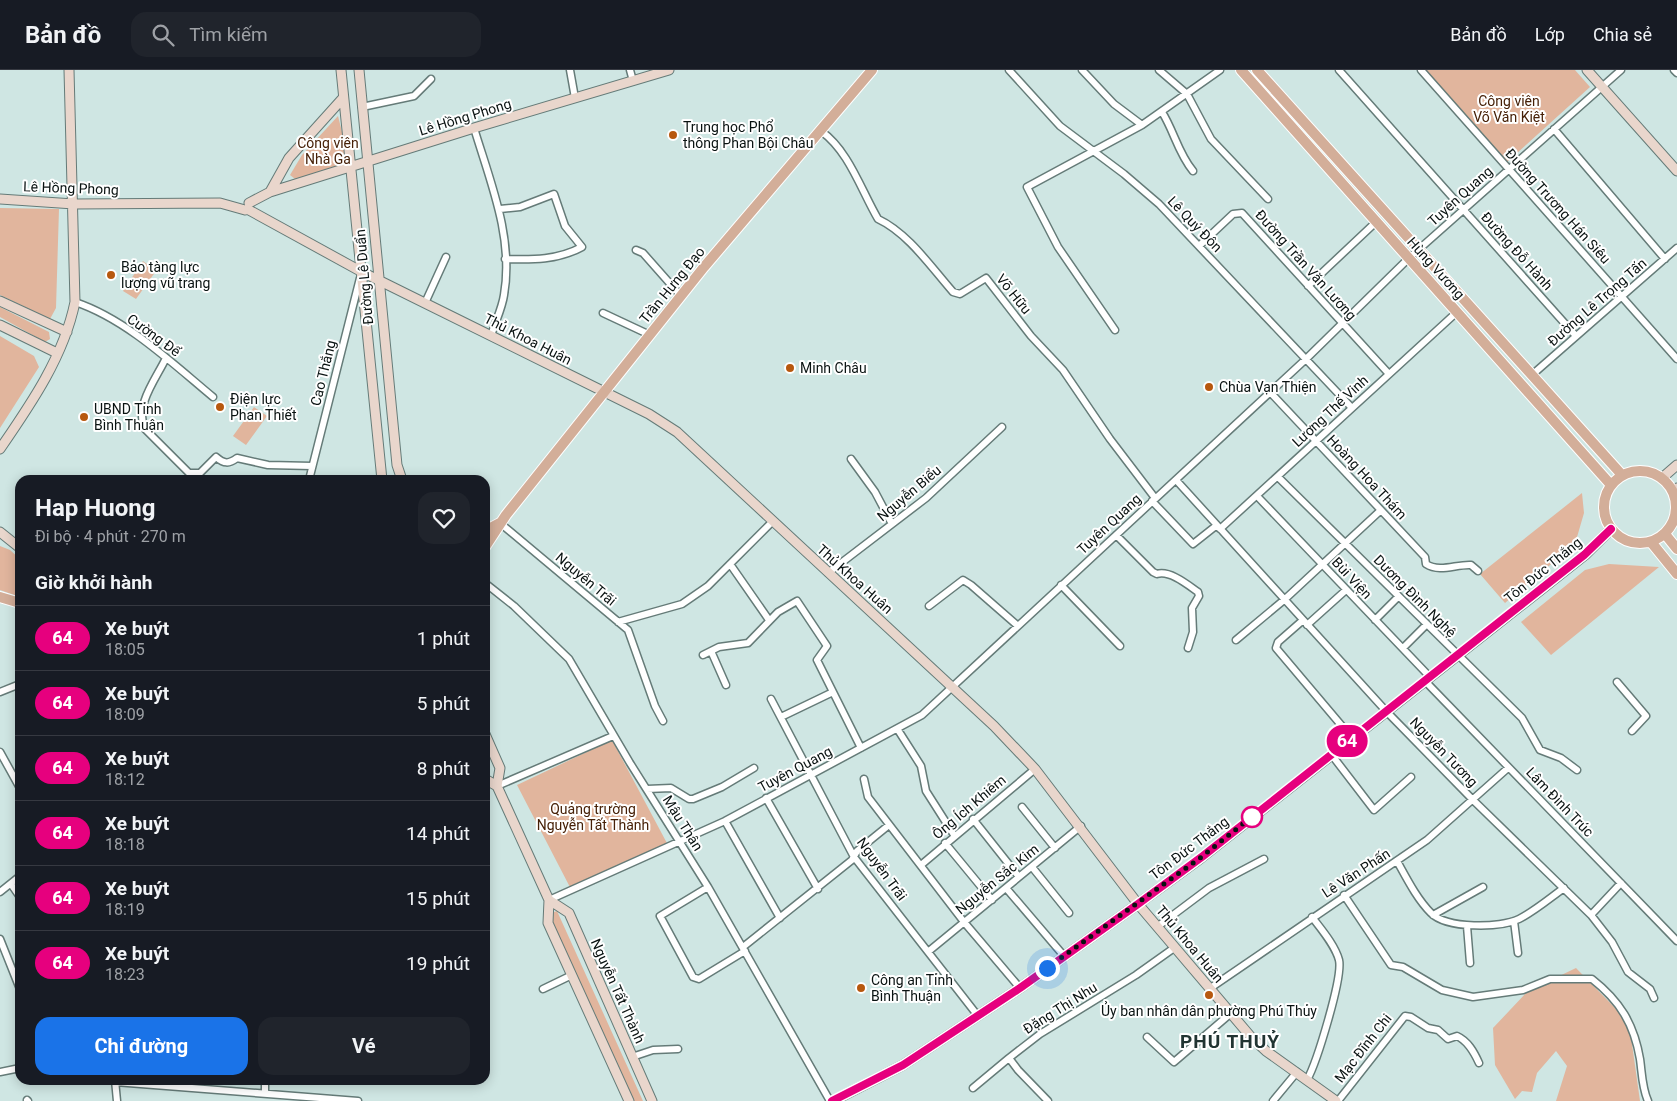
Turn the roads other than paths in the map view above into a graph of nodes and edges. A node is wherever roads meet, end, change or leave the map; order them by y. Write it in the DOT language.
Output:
graph roads {
  1 [pos="69,70"];
  2 [pos="341,70"];
  3 [pos="359,70"];
  4 [pos="570,70"];
  5 [pos="630,70"];
  6 [pos="669,70"];
  7 [pos="872,70"];
  8 [pos="1009,70"];
  9 [pos="1082,70"];
  10 [pos="1159,70"];
  11 [pos="1220,70"];
  12 [pos="1257,70"];
  13 [pos="1339,70"];
  14 [pos="1421,70"];
  15 [pos="1587,70"];
  16 [pos="1621,70"];
  17 [pos="1674,70"];
  18 [pos="1243,71"];
  19 [pos="1677,73"];
  20 [pos="431,79"];
  21 [pos="633,81"];
  22 [pos="1602,87"];
  23 [pos="1187,94"];
  24 [pos="344,98"];
  25 [pos="576,98"];
  26 [pos="362,107"];
  27 [pos="1162,112"];
  28 [pos="1142,126"];
  29 [pos="474,128"];
  30 [pos="1554,129"];
  31 [pos="821,131"];
  32 [pos="1096,152"];
  33 [pos="367,161"];
  34 [pos="351,166"];
  35 [pos="1509,169"];
  36 [pos="1193,171"];
  37 [pos="1677,172"];
  38 [pos="270,192"];
  39 [pos="0,199"];
  40 [pos="1268,199"];
  41 [pos="74,204"];
  42 [pos="247,207"];
  43 [pos="500,209"];
  44 [pos="1463,210"];
  45 [pos="1376,222"];
  46 [pos="1199,246"];
  47 [pos="1677,248"];
  48 [pos="1418,249"];
  49 [pos="636,250"];
  50 [pos="446,257"];
  51 [pos="1408,258"];
  52 [pos="1665,258"];
  53 [pos="505,259"];
  54 [pos="362,272"];
  55 [pos="378,280"];
  56 [pos="1308,286"];
  57 [pos="681,296"];
  58 [pos="1622,296"];
  59 [pos="0,301"];
  60 [pos="75,302"];
  61 [pos="425,303"];
  62 [pos="1457,312"];
  63 [pos="603,313"];
  64 [pos="1342,324"];
  65 [pos="0,325"];
  66 [pos="1115,330"];
  67 [pos="67,332"];
  68 [pos="650,335"];
  69 [pos="491,336"];
  70 [pos="1576,336"];
  71 [pos="57,353"];
  72 [pos="1676,355"];
  73 [pos="166,358"];
  74 [pos="1306,359"];
  75 [pos="1390,374"];
  76 [pos="1533,374"];
  77 [pos="1270,392"];
  78 [pos="604,393"];
  79 [pos="214,398"];
  80 [pos="1352,408"];
  81 [pos="1002,427"];
  82 [pos="1316,441"];
  83 [pos="0,449"];
  84 [pos="851,459"];
  85 [pos="1677,465"];
  86 [pos="312,466"];
  87 [pos="310,475"];
  88 [pos="382,475"];
  89 [pos="400,475"];
  90 [pos="1278,476"];
  91 [pos="1622,476"];
  92 [pos="1662,478"];
  93 [pos="1176,480"];
  94 [pos="1611,485"];
  95 [pos="1675,490"];
  96 [pos="1257,496"];
  97 [pos="1154,499"];
  98 [pos="1381,510"];
  99 [pos="773,521"];
  100 [pos="500,523"];
  101 [pos="892,524"];
  102 [pos="1218,527"];
  103 [pos="490,528"];
  104 [pos="1611,529"];
  105 [pos="0,532"];
  106 [pos="1665,534"];
  107 [pos="1116,535"];
  108 [pos="490,541"];
  109 [pos="1651,542"];
  110 [pos="15,544"];
  111 [pos="1345,544"];
  112 [pos="1677,549"];
  113 [pos="730,564"];
  114 [pos="1323,564"];
  115 [pos="1478,571"];
  116 [pos="828,573"];
  117 [pos="1677,574"];
  118 [pos="1061,585"];
  119 [pos="490,587"];
  120 [pos="1346,590"];
  121 [pos="0,597"];
  122 [pos="1398,597"];
  123 [pos="1284,600"];
  124 [pos="15,602"];
  125 [pos="929,606"];
  126 [pos="769,620"];
  127 [pos="1376,620"];
  128 [pos="618,622"];
  129 [pos="1304,623"];
  130 [pos="1426,625"];
  131 [pos="1018,626"];
  132 [pos="1236,640"];
  133 [pos="1120,646"];
  134 [pos="1188,648"];
  135 [pos="1403,648"];
  136 [pos="711,651"];
  137 [pos="703,656"];
  138 [pos="1457,656"];
  139 [pos="1427,679"];
  140 [pos="1617,682"];
  141 [pos="15,686"];
  142 [pos="726,686"];
  143 [pos="953,686"];
  144 [pos="0,692"];
  145 [pos="833,692"];
  146 [pos="771,699"];
  147 [pos="1386,711"];
  148 [pos="781,717"];
  149 [pos="663,721"];
  150 [pos="898,730"];
  151 [pos="1632,731"];
  152 [pos="613,736"];
  153 [pos="1352,738"];
  154 [pos="490,745"];
  155 [pos="861,748"];
  156 [pos="0,752"];
  157 [pos="1331,754"];
  158 [pos="754,768"];
  159 [pos="1508,768"];
  160 [pos="1035,769"];
  161 [pos="1577,770"];
  162 [pos="812,774"];
  163 [pos="1411,777"];
  164 [pos="864,778"];
  165 [pos="15,779"];
  166 [pos="490,782"];
  167 [pos="497,786"];
  168 [pos="647,789"];
  169 [pos="766,798"];
  170 [pos="1473,800"];
  171 [pos="1022,807"];
  172 [pos="973,819"];
  173 [pos="726,821"];
  174 [pos="889,825"];
  175 [pos="1081,826"];
  176 [pos="954,835"];
  177 [pos="681,842"];
  178 [pos="945,844"];
  179 [pos="1055,848"];
  180 [pos="854,857"];
  181 [pos="1264,859"];
  182 [pos="1397,861"];
  183 [pos="921,865"];
  184 [pos="1032,867"];
  185 [pos="1019,877"];
  186 [pos="15,880"];
  187 [pos="1621,883"];
  188 [pos="11,884"];
  189 [pos="1483,886"];
  190 [pos="708,887"];
  191 [pos="818,888"];
  192 [pos="1006,888"];
  193 [pos="1564,888"];
  194 [pos="15,890"];
  195 [pos="0,892"];
  196 [pos="1344,895"];
  197 [pos="549,900"];
  198 [pos="992,900"];
  199 [pos="1138,904"];
  200 [pos="1069,913"];
  201 [pos="1433,915"];
  202 [pos="1591,915"];
  203 [pos="1312,917"];
  204 [pos="780,918"];
  205 [pos="1514,920"];
  206 [pos="964,922"];
  207 [pos="1467,926"];
  208 [pos="1157,927"];
  209 [pos="0,939"];
  210 [pos="1677,941"];
  211 [pos="1174,948"];
  212 [pos="744,949"];
  213 [pos="929,952"];
  214 [pos="1518,953"];
  215 [pos="1064,956"];
  216 [pos="1470,963"];
  217 [pos="572,975"];
  218 [pos="15,976"];
  219 [pos="1020,988"];
  220 [pos="543,989"];
  221 [pos="1209,989"];
  222 [pos="1654,998"];
  223 [pos="1230,1014"];
  224 [pos="978,1016"];
  225 [pos="1147,1037"];
  226 [pos="678,1049"];
  227 [pos="632,1057"];
  228 [pos="1009,1058"];
  229 [pos="1479,1063"];
  230 [pos="15,1069"];
  231 [pos="0,1072"];
  232 [pos="1297,1072"];
  233 [pos="1307,1080"];
  234 [pos="115,1085"];
  235 [pos="165,1085"];
  236 [pos="265,1085"];
  237 [pos="973,1088"];
  238 [pos="265,1093"];
  239 [pos="277,1097"];
  240 [pos="332,1100"];
  241 [pos="653,1100"];
  242 [pos="117,1101"];
  243 [pos="358,1101"];
  244 [pos="629,1101"];
  245 [pos="831,1101"];
  246 [pos="1048,1101"];
  247 [pos="1273,1101"];
  248 [pos="1337,1101"];
  249 [pos="1648,1101"];
  1 -- 41 [label="main road"];
  2 -- 24 [label="main road, Đường Lê Duẩn"];
  3 -- 26 [label="main road, Đường Lê Duẩn"];
  4 -- 25 [label="street"];
  5 -- 21 [label="street"];
  6 -- 21 [label="main road, Lê Hồng Phong"];
  7 -- 31 [label="main road, Trần Hưng Đạo"];
  8 -- 32 [label="street, Lê Quý Đôn"];
  9 -- 28 [label="street"];
  10 -- 23 [label="street"];
  11 -- 23 [label="street"];
  12 -- 48 [label="main road, Hùng Vương"];
  13 -- 44 [label="street, Đường Đỗ Hành"];
  14 -- 35 [label="street, Đường Trương Hán Siêu"];
  15 -- 22 [label="main road"];
  16 -- 22 [label="street, Tuyên Quang"];
  17 -- 19 [label="street"];
  18 -- 45 [label="main road, Hùng Vương"];
  20 -- 26 [label="street"];
  21 -- 25 [label="main road, Lê Hồng Phong"];
  22 -- 30 [label="street, Tuyên Quang"];
  22 -- 37 [label="main road"];
  23 -- 27 [label="street"];
  23 -- 40 [label="street"];
  24 -- 34 [label="main road, Đường Lê Duẩn"];
  24 -- 38 [label="main road"];
  25 -- 29 [label="main road, Lê Hồng Phong"];
  26 -- 33 [label="main road, Đường Lê Duẩn"];
  27 -- 28 [label="street"];
  27 -- 36 [label="street"];
  28 -- 32 [label="street"];
  29 -- 33 [label="main road, Lê Hồng Phong"];
  29 -- 43 [label="street"];
  30 -- 35 [label="street, Tuyên Quang"];
  30 -- 52 [label="street"];
  31 -- 57 [label="main road, Trần Hưng Đạo"];
  31 -- 97 [label="street, Võ Hữu"];
  32 -- 46 [label="street, Lê Quý Đôn"];
  32 -- 66 [label="street"];
  33 -- 34 [label="main road, Lê Hồng Phong"];
  33 -- 55 [label="main road, Đường Lê Duẩn"];
  34 -- 38 [label="main road, Lê Hồng Phong"];
  34 -- 54 [label="main road, Đường Lê Duẩn"];
  35 -- 44 [label="street, Tuyên Quang"];
  35 -- 58 [label="street, Đường Trương Hán Siêu"];
  38 -- 42 [label="main road, Lê Hồng Phong"];
  39 -- 41 [label="main road, Lê Hồng Phong"];
  41 -- 42 [label="main road, Lê Hồng Phong"];
  41 -- 60 [label="main road"];
  42 -- 54 [label="main road, Thủ Khoa Huân"];
  43 -- 53 [label="street"];
  43 -- 53 [label="street"];
  44 -- 48 [label="street, Tuyên Quang"];
  44 -- 70 [label="street, Đường Đỗ Hành"];
  45 -- 51 [label="main road, Hùng Vương"];
  45 -- 56 [label="street"];
  46 -- 56 [label="street, Đường Trần Văn Lương"];
  46 -- 74 [label="street, Lê Quý Đôn"];
  47 -- 52 [label="street, Đường Lê Trọng Tấn"];
  48 -- 51 [label="street, Tuyên Quang"];
  48 -- 76 [label="main road, Hùng Vương"];
  49 -- 57 [label="street"];
  50 -- 61 [label="street"];
  51 -- 62 [label="main road, Hùng Vương"];
  51 -- 64 [label="street, Tuyên Quang"];
  52 -- 58 [label="street, Đường Lê Trọng Tấn"];
  53 -- 69 [label="street"];
  54 -- 55 [label="main road, Thủ Khoa Huân"];
  54 -- 86 [label="street, Cao Thắng"];
  54 -- 88 [label="main road, Đường Lê Duẩn"];
  55 -- 61 [label="main road, Thủ Khoa Huân"];
  55 -- 89 [label="main road, Đường Lê Duẩn"];
  56 -- 64 [label="street, Đường Trần Văn Lương"];
  57 -- 68 [label="main road, Trần Hưng Đạo"];
  58 -- 70 [label="street, Đường Lê Trọng Tấn"];
  58 -- 72 [label="street, Đường Trương Hán Siêu"];
  59 -- 67 [label="main road"];
  60 -- 67 [label="main road"];
  60 -- 73 [label="street, Cường Để"];
  61 -- 69 [label="main road, Thủ Khoa Huân"];
  62 -- 75 [label="street, Lương Thế Vinh"];
  62 -- 94 [label="main road, Hùng Vương"];
  63 -- 68 [label="street"];
  64 -- 74 [label="street, Tuyên Quang"];
  64 -- 75 [label="street, Đường Trần Văn Lương"];
  65 -- 71 [label="main road"];
  67 -- 71 [label="main road"];
  68 -- 78 [label="main road, Trần Hưng Đạo"];
  69 -- 78 [label="main road, Thủ Khoa Huân"];
  70 -- 76 [label="street, Đường Lê Trọng Tấn"];
  71 -- 83 [label="main road"];
  73 -- 79 [label="street, Cường Để"];
  73 -- 86 [label="street"];
  74 -- 77 [label="street, Tuyên Quang"];
  74 -- 80 [label="street, Lê Quý Đôn"];
  75 -- 80 [label="street, Lương Thế Vinh"];
  76 -- 91 [label="main road, Hùng Vương"];
  77 -- 82 [label="street, Hoàng Hoa Thám"];
  77 -- 93 [label="street, Tuyên Quang"];
  78 -- 99 [label="main road, Thủ Khoa Huân"];
  78 -- 100 [label="main road, Trần Hưng Đạo"];
  80 -- 82 [label="street, Lương Thế Vinh"];
  81 -- 101 [label="street, Nguyễn Biểu"];
  82 -- 90 [label="street, Lương Thế Vinh"];
  82 -- 98 [label="street, Hoàng Hoa Thám"];
  84 -- 101 [label="street"];
  85 -- 92 [label="main road"];
  86 -- 87 [label="street, Cao Thắng"];
  90 -- 96 [label="street, Lương Thế Vinh"];
  90 -- 111 [label="street, Dương Đình Nghệ"];
  91 -- 92 [label="main road"];
  91 -- 94 [label="main road"];
  92 -- 95 [label="main road"];
  93 -- 97 [label="street, Tuyên Quang"];
  93 -- 102 [label="street, Nguyễn Tương"];
  94 -- 104 [label="main road"];
  95 -- 106 [label="main road"];
  96 -- 102 [label="street, Lương Thế Vinh"];
  96 -- 114 [label="street, Bùi Viện"];
  97 -- 102 [label="street, Lương Thế Vinh"];
  97 -- 107 [label="street, Tuyên Quang"];
  98 -- 111 [label="street"];
  98 -- 115 [label="street, Hoàng Hoa Thám"];
  99 -- 113 [label="street"];
  99 -- 116 [label="main road, Thủ Khoa Huân"];
  100 -- 103 [label="main road, Trần Hưng Đạo"];
  100 -- 108 [label="main road, Trần Hưng Đạo"];
  100 -- 128 [label="street, Nguyễn Trãi"];
  101 -- 116 [label="street, Nguyễn Biểu"];
  102 -- 123 [label="street, Nguyễn Tương"];
  104 -- 109 [label="main road"];
  104 -- 138 [label="main road, Tôn Đức Thắng"];
  105 -- 110 [label="main road"];
  106 -- 109 [label="main road"];
  106 -- 112 [label="main road"];
  107 -- 118 [label="street, Tuyên Quang"];
  107 -- 134 [label="street"];
  109 -- 117 [label="main road"];
  111 -- 114 [label="street"];
  111 -- 122 [label="street, Dương Đình Nghệ"];
  113 -- 126 [label="street"];
  113 -- 128 [label="street"];
  114 -- 120 [label="street, Bùi Viện"];
  114 -- 123 [label="street"];
  116 -- 143 [label="main road, Thủ Khoa Huân"];
  118 -- 131 [label="street, Tuyên Quang"];
  118 -- 133 [label="street"];
  119 -- 152 [label="street, Mậu Thân"];
  120 -- 127 [label="street, Bùi Viện"];
  120 -- 129 [label="street"];
  121 -- 124 [label="main road"];
  122 -- 127 [label="street"];
  122 -- 130 [label="street, Dương Đình Nghệ"];
  123 -- 129 [label="street, Nguyễn Tương"];
  123 -- 132 [label="street"];
  125 -- 131 [label="street"];
  126 -- 136 [label="street"];
  126 -- 145 [label="street"];
  127 -- 135 [label="street, Bùi Viện"];
  128 -- 149 [label="street, Nguyễn Trãi"];
  129 -- 147 [label="street, Nguyễn Tương"];
  129 -- 153 [label="street"];
  130 -- 135 [label="street"];
  130 -- 138 [label="street, Dương Đình Nghệ"];
  131 -- 143 [label="street, Tuyên Quang"];
  135 -- 139 [label="street, Bùi Viện"];
  136 -- 137 [label="street"];
  136 -- 142 [label="street"];
  138 -- 139 [label="main road, Tôn Đức Thắng"];
  138 -- 161 [label="street, Dương Đình Nghệ"];
  139 -- 147 [label="main road, Tôn Đức Thắng"];
  139 -- 159 [label="street, Lâm Đình Trúc"];
  140 -- 151 [label="street"];
  141 -- 144 [label="street"];
  143 -- 150 [label="street, Tuyên Quang"];
  143 -- 160 [label="main road, Thủ Khoa Huân"];
  145 -- 148 [label="street"];
  145 -- 155 [label="street"];
  146 -- 148 [label="street, Nguyễn Trãi"];
  147 -- 153 [label="main road, Tôn Đức Thắng"];
  147 -- 170 [label="street, Nguyễn Tương"];
  148 -- 162 [label="street, Nguyễn Trãi"];
  150 -- 155 [label="street, Tuyên Quang"];
  150 -- 176 [label="street"];
  152 -- 167 [label="street"];
  152 -- 168 [label="street, Mậu Thân"];
  153 -- 157 [label="main road, Tôn Đức Thắng"];
  154 -- 167 [label="main road"];
  155 -- 162 [label="street, Tuyên Quang"];
  156 -- 165 [label="street"];
  157 -- 163 [label="street"];
  157 -- 199 [label="main road, Tôn Đức Thắng"];
  158 -- 168 [label="street"];
  159 -- 170 [label="street, Lê Văn Phấn"];
  159 -- 187 [label="street, Lâm Đình Trúc"];
  160 -- 172 [label="street, Ông Ích Khiêm"];
  160 -- 175 [label="main road, Thủ Khoa Huân"];
  162 -- 169 [label="street, Tuyên Quang"];
  162 -- 180 [label="street, Nguyễn Trãi"];
  164 -- 174 [label="street"];
  166 -- 167 [label="main road"];
  167 -- 197 [label="main road"];
  168 -- 177 [label="street, Mậu Thân"];
  169 -- 173 [label="street, Tuyên Quang"];
  169 -- 191 [label="street"];
  170 -- 182 [label="street, Lê Văn Phấn"];
  170 -- 193 [label="street, Nguyễn Tương"];
  171 -- 179 [label="street"];
  172 -- 176 [label="street, Ông Ích Khiêm"];
  172 -- 185 [label="street"];
  173 -- 177 [label="street, Tuyên Quang"];
  173 -- 204 [label="street"];
  174 -- 180 [label="street"];
  174 -- 183 [label="street"];
  175 -- 179 [label="street, Nguyễn Sắc Kim"];
  175 -- 199 [label="main road, Thủ Khoa Huân"];
  176 -- 178 [label="street, Ông Ích Khiêm"];
  177 -- 190 [label="street, Mậu Thân"];
  177 -- 197 [label="street, Tuyên Quang"];
  178 -- 183 [label="street, Ông Ích Khiêm"];
  178 -- 198 [label="street"];
  179 -- 184 [label="street, Nguyễn Sắc Kim"];
  180 -- 191 [label="street"];
  180 -- 213 [label="street, Nguyễn Trãi"];
  181 -- 208 [label="street"];
  182 -- 196 [label="street, Lê Văn Phấn"];
  182 -- 201 [label="street"];
  183 -- 206 [label="street"];
  184 -- 185 [label="street, Nguyễn Sắc Kim"];
  184 -- 200 [label="street"];
  185 -- 192 [label="street, Nguyễn Sắc Kim"];
  186 -- 188 [label="street"];
  187 -- 202 [label="street"];
  187 -- 210 [label="street, Lâm Đình Trúc"];
  188 -- 194 [label="street"];
  188 -- 195 [label="street"];
  189 -- 201 [label="street"];
  190 -- 212 [label="street, Mậu Thân"];
  190 -- 212 [label="street"];
  191 -- 204 [label="street"];
  192 -- 198 [label="street, Nguyễn Sắc Kim"];
  192 -- 215 [label="street"];
  193 -- 202 [label="street, Nguyễn Tương"];
  193 -- 205 [label="street"];
  196 -- 203 [label="street, Lê Văn Phấn"];
  196 -- 249 [label="street"];
  197 -- 217 [label="main road"];
  197 -- 227 [label="main road, Nguyễn Tất Thành"];
  198 -- 206 [label="street, Nguyễn Sắc Kim"];
  199 -- 208 [label="main road, Thủ Khoa Huân"];
  199 -- 215 [label="main road, Tôn Đức Thắng"];
  201 -- 207 [label="street"];
  202 -- 222 [label="street, Nguyễn Tương"];
  203 -- 221 [label="street, Lê Văn Phấn"];
  203 -- 233 [label="street"];
  204 -- 212 [label="street"];
  205 -- 207 [label="street"];
  205 -- 214 [label="street"];
  206 -- 213 [label="street, Nguyễn Sắc Kim"];
  206 -- 219 [label="street"];
  207 -- 216 [label="street"];
  208 -- 211 [label="main road, Thủ Khoa Huân"];
  209 -- 218 [label="street"];
  211 -- 221 [label="main road, Thủ Khoa Huân"];
  211 -- 228 [label="street, Đặng Thị Nhu"];
  212 -- 245 [label="street, Mậu Thân"];
  213 -- 224 [label="street, Nguyễn Trãi"];
  215 -- 219 [label="main road, Tôn Đức Thắng"];
  217 -- 220 [label="street"];
  217 -- 244 [label="main road"];
  219 -- 224 [label="main road, Tôn Đức Thắng"];
  221 -- 223 [label="main road, Thủ Khoa Huân"];
  223 -- 225 [label="street"];
  223 -- 232 [label="main road, Thủ Khoa Huân"];
  224 -- 245 [label="main road, Tôn Đức Thắng"];
  226 -- 227 [label="street"];
  227 -- 241 [label="main road, Nguyễn Tất Thành"];
  228 -- 237 [label="street, Đặng Thị Nhu"];
  228 -- 246 [label="street"];
  229 -- 248 [label="street, Mạc Đĩnh Chi"];
  230 -- 231 [label="street"];
  232 -- 233 [label="main road, Thủ Khoa Huân"];
  232 -- 247 [label="street"];
  233 -- 248 [label="main road, Thủ Khoa Huân"];
  234 -- 242 [label="street"];
  235 -- 238 [label="street"];
  236 -- 238 [label="street"];
  238 -- 239 [label="street"];
  239 -- 240 [label="street"];
  240 -- 243 [label="street"];
}
